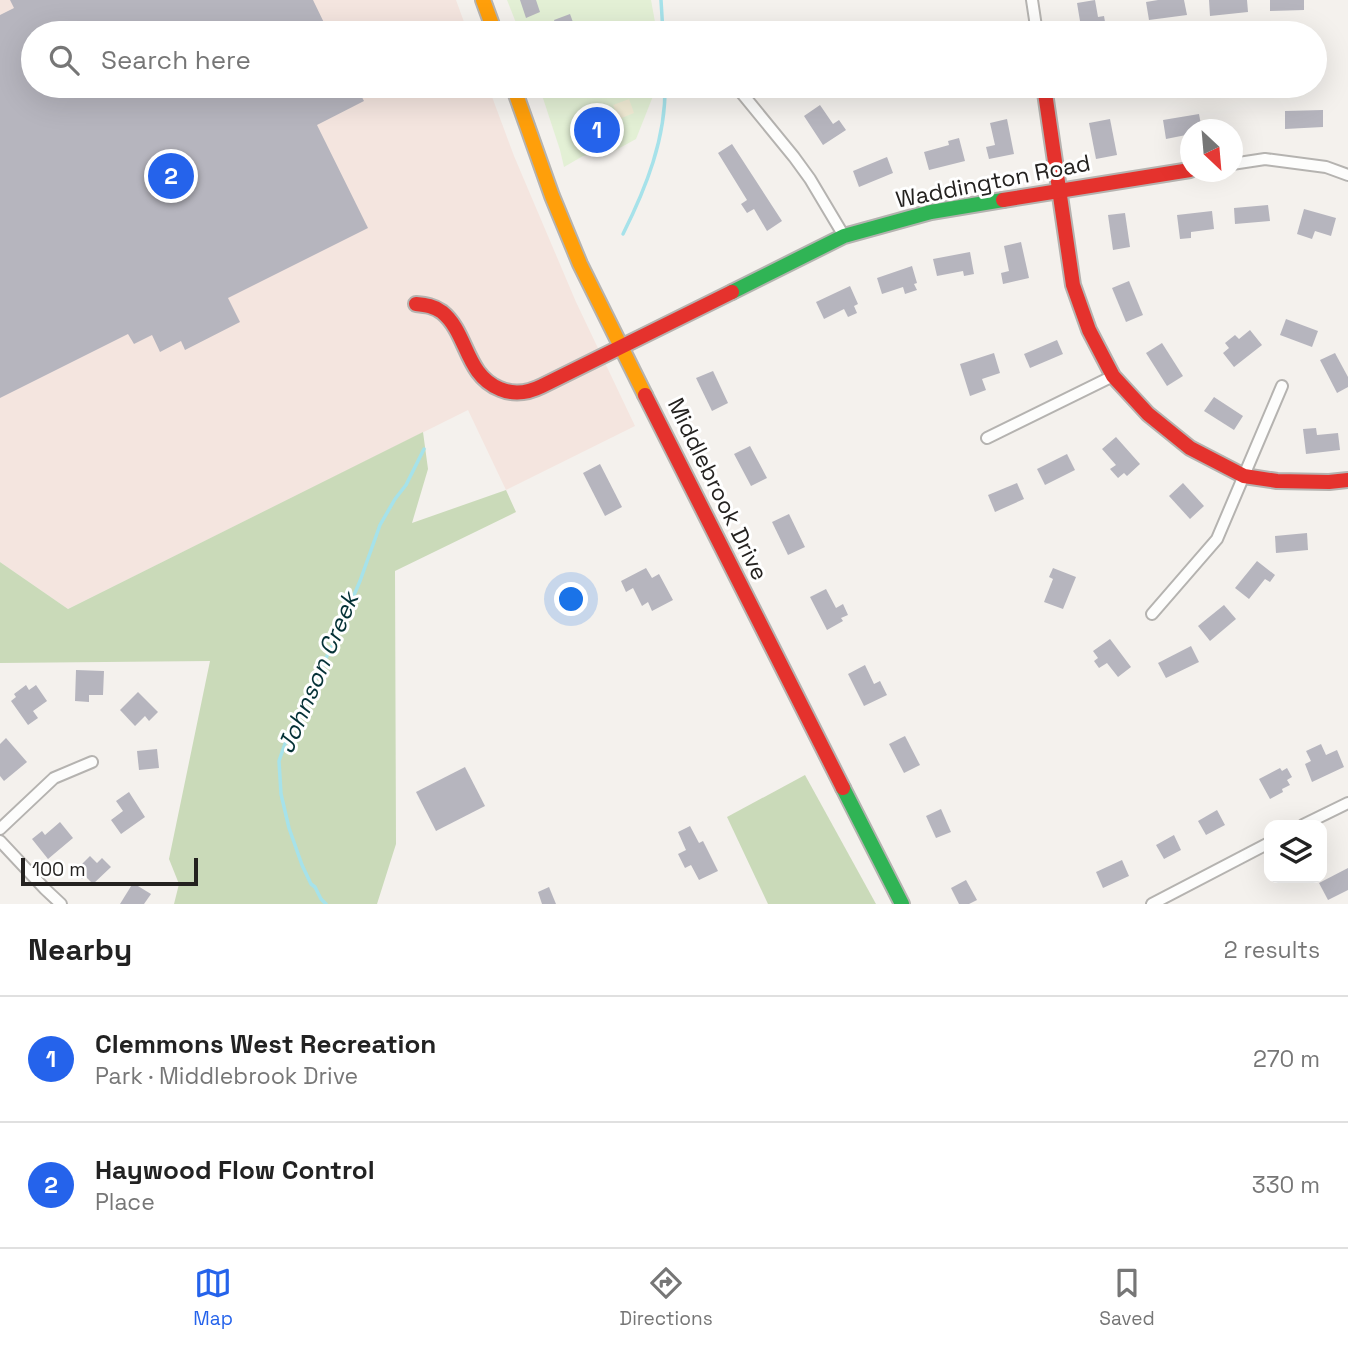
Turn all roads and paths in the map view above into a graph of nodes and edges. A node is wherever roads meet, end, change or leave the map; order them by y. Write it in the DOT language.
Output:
graph roads {
  1 [pos="482,0"];
  2 [pos="1032,0"];
  3 [pos="490,21"];
  4 [pos="1035,21"];
  5 [pos="517,98"];
  6 [pos="746,98"];
  7 [pos="1046,98"];
  8 [pos="1243,162"];
  9 [pos="1180,172"];
  10 [pos="1348,175"];
  11 [pos="1059,190"];
  12 [pos="845,236"];
  13 [pos="416,304"];
  14 [pos="621,346"];
  15 [pos="1113,376"];
  16 [pos="1282,386"];
  17 [pos="987,438"];
  18 [pos="1244,476"];
  19 [pos="1348,480"];
  20 [pos="1152,614"];
  21 [pos="92,762"];
  22 [pos="1348,803"];
  23 [pos="1313,820"];
  24 [pos="0,829"];
  25 [pos="0,841"];
  26 [pos="1264,846"];
  27 [pos="1174,893"];
  28 [pos="61,904"];
  29 [pos="902,904"];
  30 [pos="1153,904"];
  31 [pos="1180,904"];
  1 -- 3 [label="street"];
  2 -- 4 [label="street"];
  5 -- 14 [label="street, Middlebrook Drive"];
  6 -- 12 [label="street"];
  7 -- 11 [label="street"];
  8 -- 10 [label="street"];
  9 -- 11 [label="street, Waddington Road"];
  11 -- 12 [label="street, Waddington Road"];
  11 -- 15 [label="street"];
  12 -- 14 [label="street, Waddington Road"];
  13 -- 14 [label="street, Waddington Road"];
  14 -- 29 [label="street, Middlebrook Drive"];
  15 -- 17 [label="street"];
  15 -- 18 [label="street"];
  16 -- 18 [label="street"];
  18 -- 19 [label="street"];
  18 -- 20 [label="street"];
  21 -- 24 [label="street"];
  22 -- 23 [label="street"];
  25 -- 28 [label="street"];
  26 -- 27 [label="street"];
  27 -- 30 [label="street"];
  27 -- 31 [label="street"];
}
